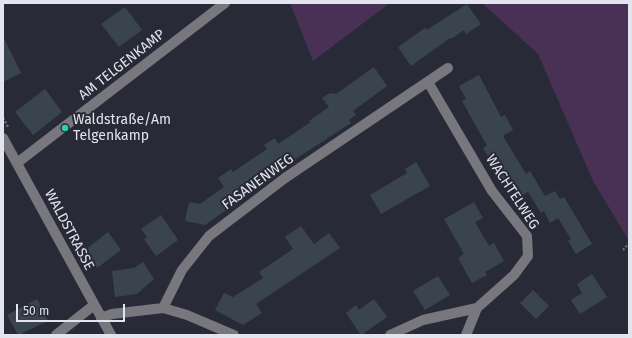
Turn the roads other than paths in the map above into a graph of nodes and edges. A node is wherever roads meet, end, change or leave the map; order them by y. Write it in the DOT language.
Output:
graph roads {
  1 [pos="225,3"];
  2 [pos="448,68"];
  3 [pos="428,82"];
  4 [pos="3,138"];
  5 [pos="17,163"];
  6 [pos="94,305"];
  7 [pos="162,308"];
  8 [pos="477,308"];
  9 [pos="101,318"];
  10 [pos="56,335"];
  11 [pos="110,335"];
  12 [pos="234,335"];
  13 [pos="390,335"];
  14 [pos="466,335"];
  1 -- 5 [label="street, AM TELGENKAMP"];
  2 -- 3 [label="street, FASANENWEG"];
  3 -- 7 [label="street, FASANENWEG"];
  3 -- 8 [label="street, WACHTELWEG"];
  4 -- 5 [label="street, WALDSTRASSE"];
  5 -- 6 [label="street, WALDSTRASSE"];
  6 -- 9 [label="street, WALDSTRASSE"];
  6 -- 10 [label="street"];
  7 -- 9 [label="street"];
  7 -- 12 [label="street"];
  8 -- 13 [label="street, WACHTELWEG"];
  8 -- 14 [label="street, WACHTELWEG"];
  9 -- 11 [label="street, WALDSTRASSE"];
}
